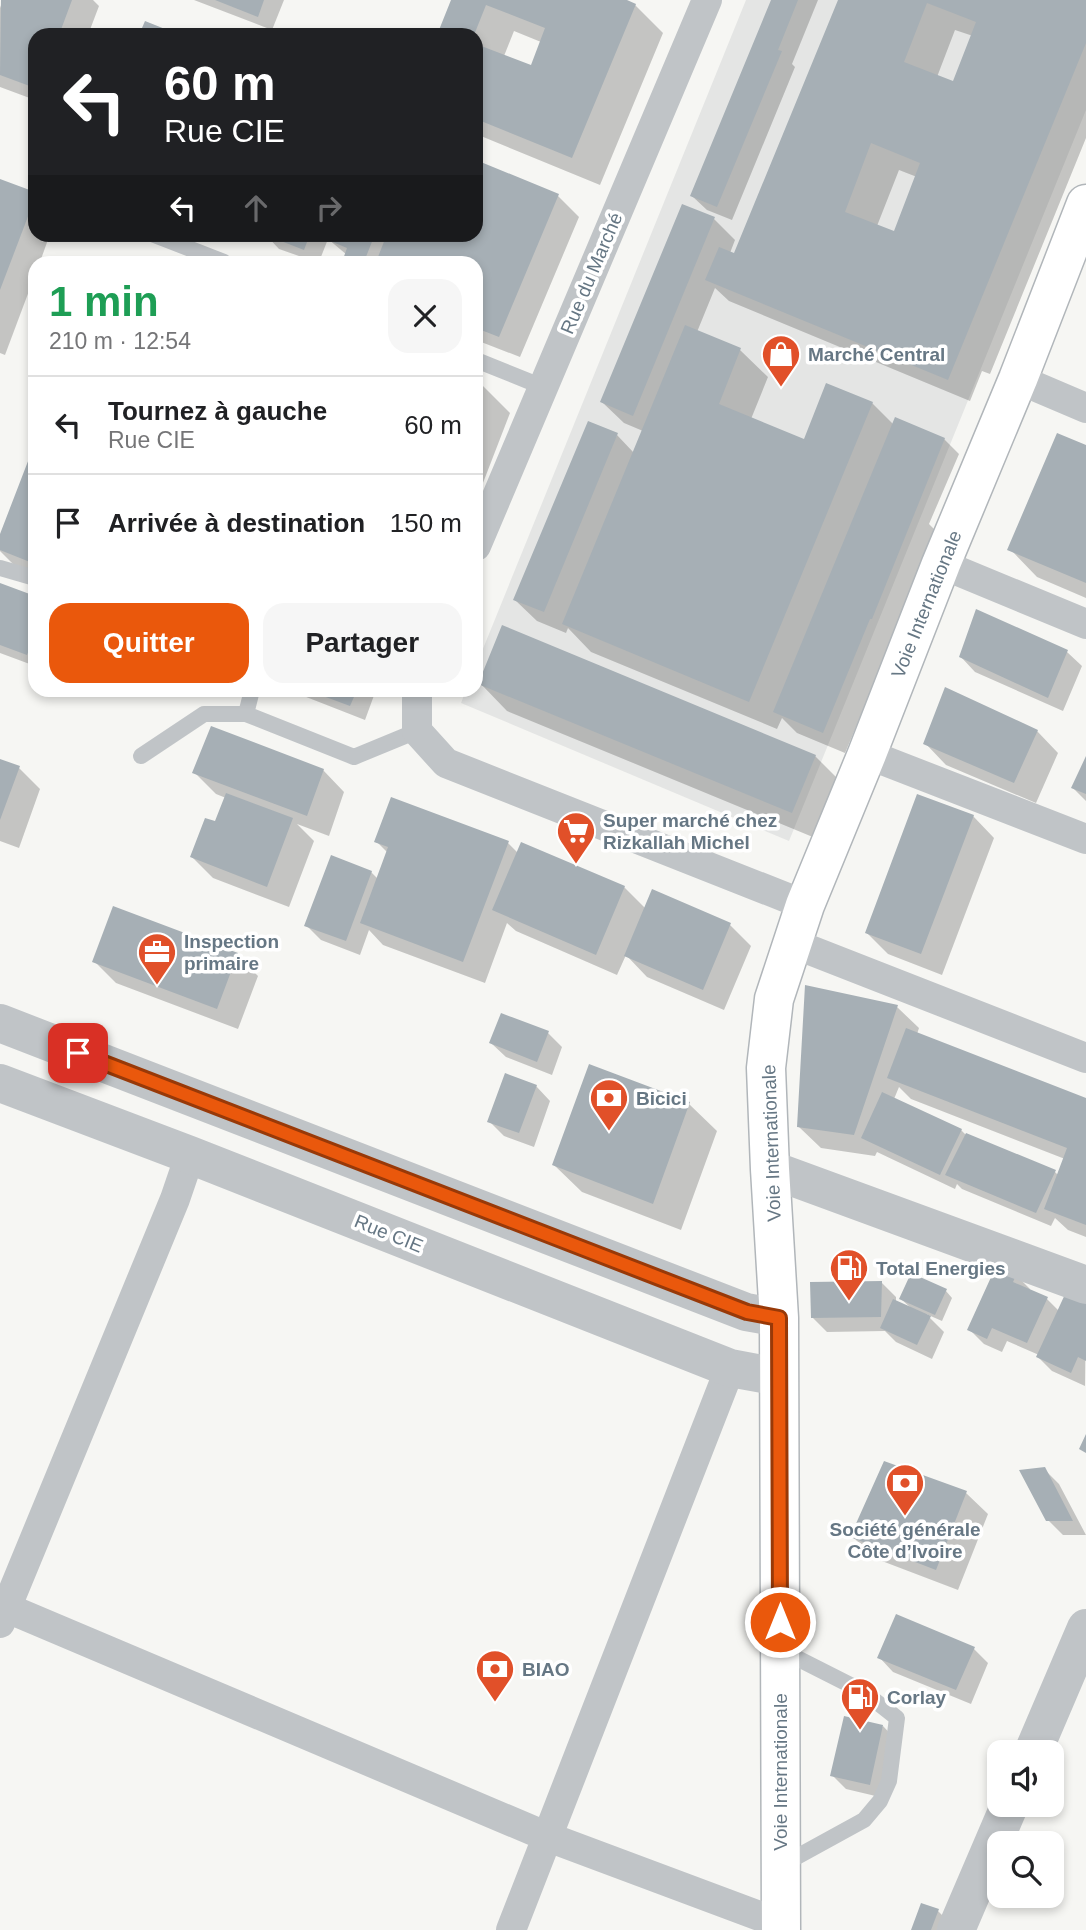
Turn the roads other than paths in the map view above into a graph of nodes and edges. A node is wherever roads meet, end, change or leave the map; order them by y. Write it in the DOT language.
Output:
graph roads {
  1 [pos="707,0"];
  2 [pos="1086,204"];
  3 [pos="173,242"];
  4 [pos="209,256"];
  5 [pos="483,363"];
  6 [pos="1018,380"];
  7 [pos="543,387"];
  8 [pos="1086,408"];
  9 [pos="483,530"];
  10 [pos="941,564"];
  11 [pos="0,568"];
  12 [pos="28,576"];
  13 [pos="1086,624"];
  14 [pos="250,697"];
  15 [pos="417,697"];
  16 [pos="246,714"];
  17 [pos="417,731"];
  18 [pos="867,754"];
  19 [pos="141,755"];
  20 [pos="1086,839"];
  21 [pos="805,905"];
  22 [pos="792,943"];
  23 [pos="0,1023"];
  24 [pos="1086,1058"];
  25 [pos="0,1083"];
  26 [pos="190,1154"];
  27 [pos="770,1169"];
  28 [pos="1086,1286"];
  29 [pos="779,1318"];
  30 [pos="730,1368"];
  31 [pos="779,1377"];
  32 [pos="3,1615"];
  33 [pos="1086,1628"];
  34 [pos="780,1650"];
  35 [pos="1038,1740"];
  36 [pos="1004,1817"];
  37 [pos="548,1837"];
  38 [pos="780,1866"];
  39 [pos="781,1927"];
  40 [pos="511,1930"];
  41 [pos="956,1930"];
  1 -- 7 [label="street, Rue du Marché"];
  2 -- 6 [label="main road, Voie Internationale"];
  3 -- 4 [label="lane"];
  5 -- 7 [label="lane"];
  6 -- 8 [label="street"];
  6 -- 10 [label="main road, Voie Internationale"];
  7 -- 9 [label="street, Rue du Marché"];
  10 -- 13 [label="street"];
  10 -- 18 [label="main road, Voie Internationale"];
  11 -- 12 [label="lane"];
  14 -- 16 [label="lane"];
  15 -- 17 [label="street"];
  16 -- 17 [label="lane"];
  16 -- 19 [label="lane"];
  17 -- 21 [label="street"];
  18 -- 20 [label="street"];
  18 -- 21 [label="main road, Voie Internationale"];
  21 -- 22 [label="main road, Voie Internationale"];
  22 -- 24 [label="street"];
  22 -- 27 [label="main road, Voie Internationale"];
  23 -- 29 [label="street"];
  25 -- 26 [label="street, Rue CIE"];
  26 -- 30 [label="street, Rue CIE"];
  26 -- 32 [label="street"];
  27 -- 28 [label="street"];
  27 -- 29 [label="main road, Voie Internationale"];
  29 -- 31 [label="main road, Voie Internationale"];
  30 -- 31 [label="street, Rue CIE"];
  30 -- 37 [label="street"];
  31 -- 34 [label="main road, Voie Internationale"];
  32 -- 37 [label="street"];
  33 -- 35 [label="street"];
  34 -- 38 [label="main road, Voie Internationale"];
  34 -- 38 [label="lane"];
  36 -- 41 [label="street"];
  37 -- 39 [label="street"];
  37 -- 40 [label="street"];
  38 -- 39 [label="main road, Voie Internationale"];
}
